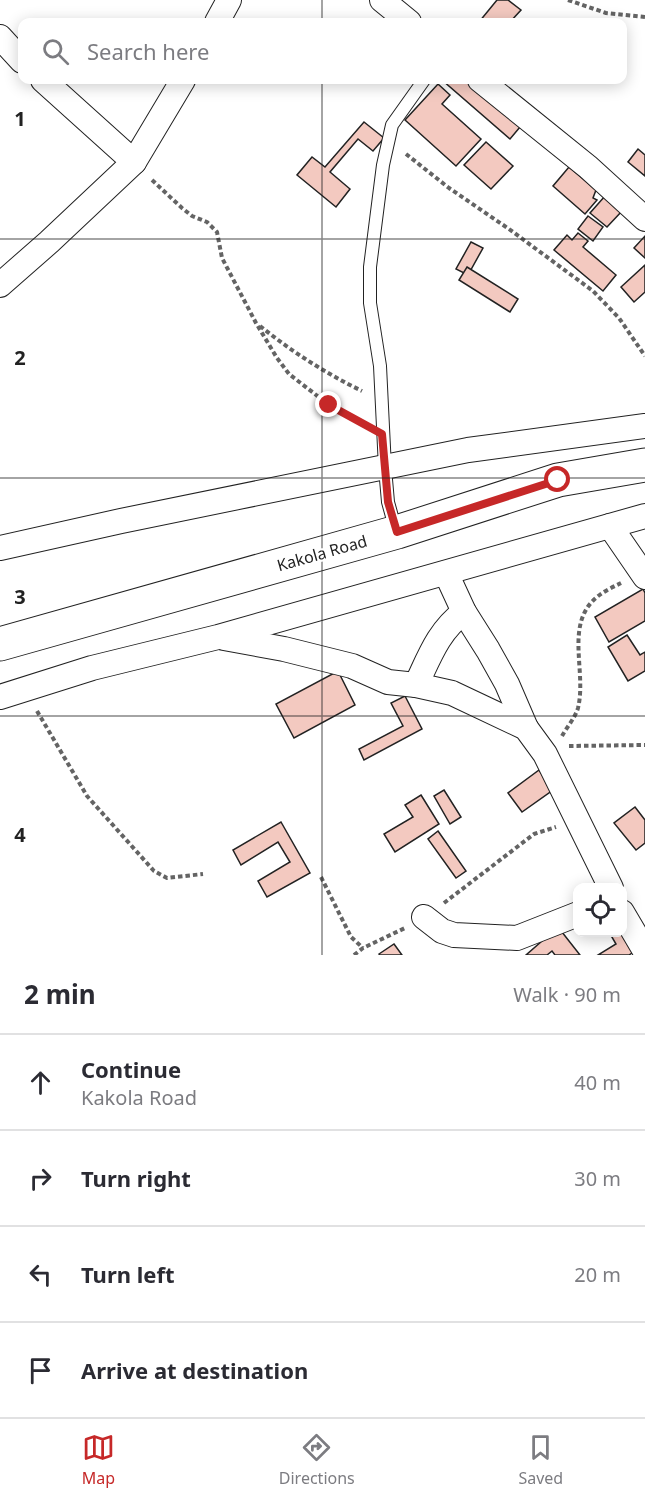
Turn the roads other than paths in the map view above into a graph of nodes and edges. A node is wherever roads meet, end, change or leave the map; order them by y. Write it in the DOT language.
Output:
graph roads {
  1 [pos="230,0"];
  2 [pos="382,0"];
  3 [pos="219,18"];
  4 [pos="404,18"];
  5 [pos="0,37"];
  6 [pos="18,56"];
  7 [pos="47,84"];
  8 [pos="181,84"];
  9 [pos="421,84"];
  10 [pos="485,84"];
  11 [pos="134,162"];
  12 [pos="645,219"];
  13 [pos="0,285"];
  14 [pos="645,426"];
  15 [pos="645,465"];
  16 [pos="385,468"];
  17 [pos="645,516"];
  18 [pos="610,526"];
  19 [pos="397,532"];
  20 [pos="0,548"];
  21 [pos="446,573"];
  22 [pos="643,574"];
  23 [pos="464,612"];
  24 [pos="219,638"];
  25 [pos="0,644"];
  26 [pos="416,685"];
  27 [pos="0,697"];
  28 [pos="526,728"];
  29 [pos="608,883"];
  30 [pos="573,916"];
  31 [pos="424,917"];
  32 [pos="627,920"];
  33 [pos="645,951"];
  1 -- 3 [label="street"];
  2 -- 4 [label="street"];
  5 -- 6 [label="street"];
  7 -- 11 [label="street"];
  8 -- 11 [label="street"];
  9 -- 16 [label="lane"];
  10 -- 12 [label="street"];
  11 -- 13 [label="street"];
  14 -- 16 [label="street"];
  15 -- 19 [label="main road, Kakola Road"];
  16 -- 19 [label="lane"];
  16 -- 20 [label="street"];
  17 -- 18 [label="street"];
  18 -- 21 [label="street"];
  18 -- 22 [label="street"];
  19 -- 25 [label="main road, Kakola Road"];
  21 -- 23 [label="street"];
  21 -- 24 [label="street"];
  23 -- 26 [label="street"];
  23 -- 28 [label="street"];
  24 -- 26 [label="street"];
  24 -- 27 [label="street"];
  26 -- 28 [label="street"];
  28 -- 29 [label="street"];
  30 -- 31 [label="street"];
  32 -- 33 [label="street"];
}
